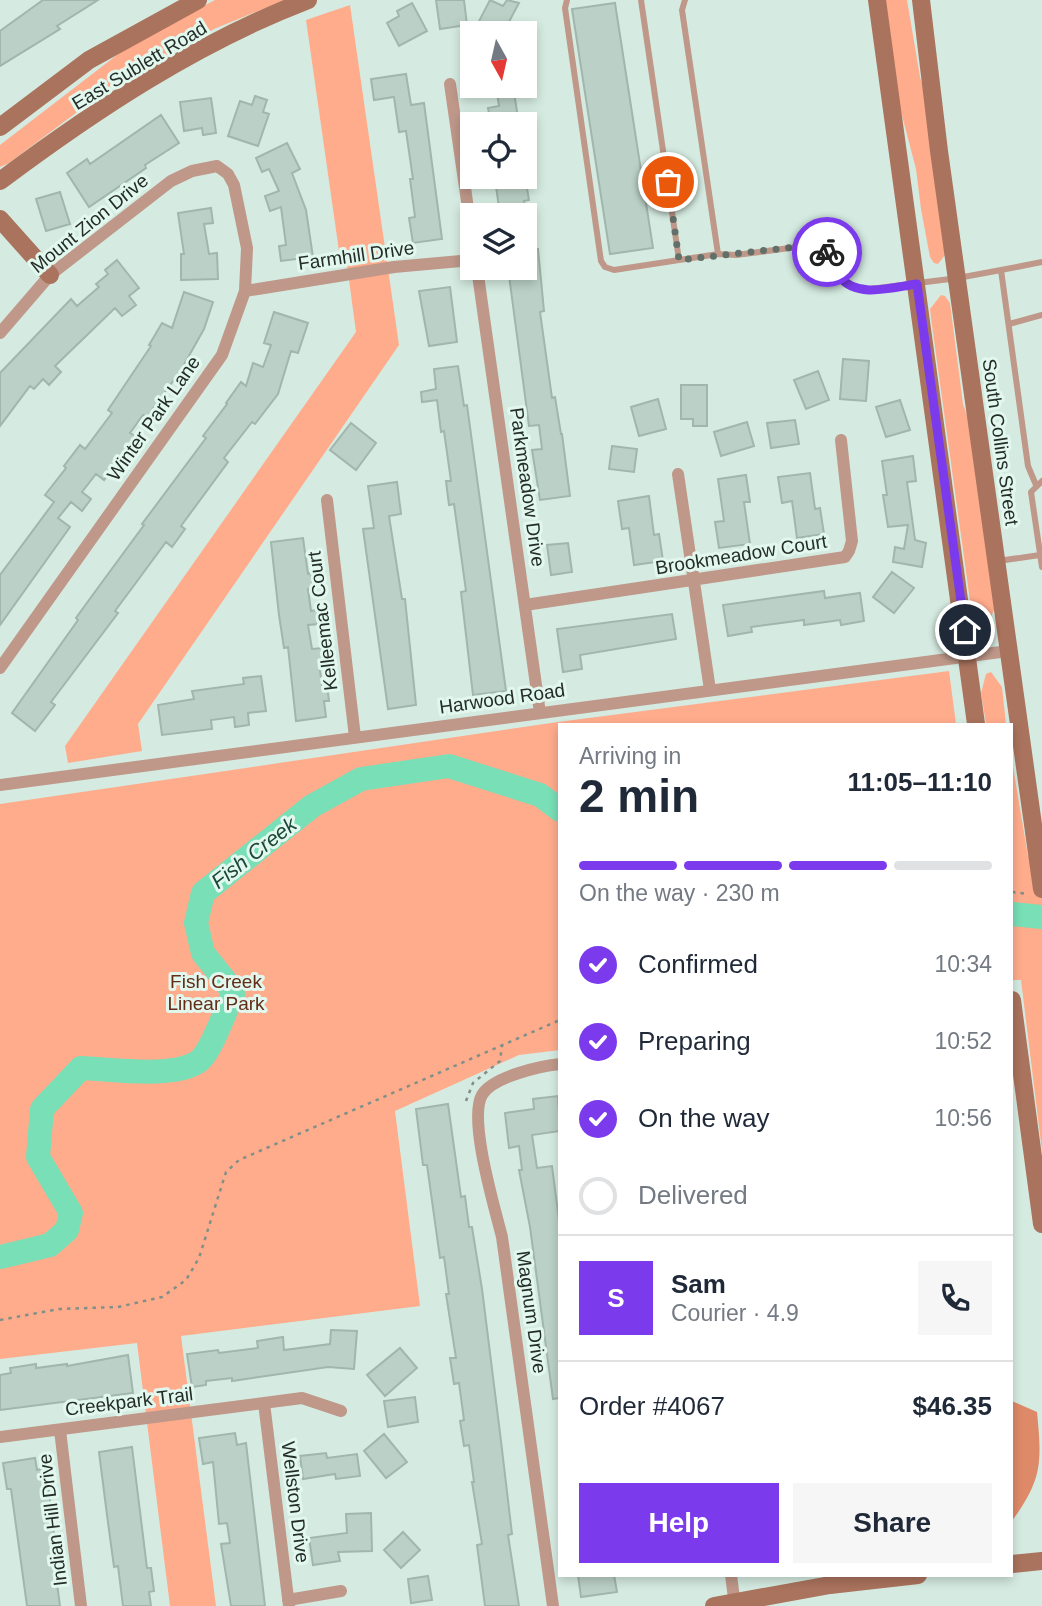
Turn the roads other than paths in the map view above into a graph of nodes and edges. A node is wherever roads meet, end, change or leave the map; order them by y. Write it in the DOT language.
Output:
graph roads {
  1 [pos="198,0"];
  2 [pos="308,0"];
  3 [pos="567,0"];
  4 [pos="641,0"];
  5 [pos="685,0"];
  6 [pos="877,0"];
  7 [pos="921,0"];
  8 [pos="450,83"];
  9 [pos="0,127"];
  10 [pos="217,166"];
  11 [pos="0,181"];
  12 [pos="467,203"];
  13 [pos="0,219"];
  14 [pos="718,254"];
  15 [pos="679,260"];
  16 [pos="460,261"];
  17 [pos="1042,262"];
  18 [pos="1001,270"];
  19 [pos="50,275"];
  20 [pos="958,278"];
  21 [pos="479,280"];
  22 [pos="917,284"];
  23 [pos="245,291"];
  24 [pos="1042,315"];
  25 [pos="1009,324"];
  26 [pos="0,333"];
  27 [pos="841,440"];
  28 [pos="678,474"];
  29 [pos="1039,483"];
  30 [pos="327,500"];
  31 [pos="1040,555"];
  32 [pos="996,561"];
  33 [pos="1042,568"];
  34 [pos="694,580"];
  35 [pos="525,605"];
  36 [pos="1009,652"];
  37 [pos="968,657"];
  38 [pos="0,668"];
  39 [pos="710,690"];
  40 [pos="540,713"];
  41 [pos="976,723"];
  42 [pos="355,737"];
  43 [pos="0,785"];
  44 [pos="1041,881"];
  45 [pos="1013,1007"];
  46 [pos="558,1064"];
  47 [pos="1042,1224"];
  48 [pos="264,1403"];
  49 [pos="341,1411"];
  50 [pos="60,1430"];
  51 [pos="0,1437"];
  52 [pos="1042,1561"];
  53 [pos="1013,1564"];
  54 [pos="731,1577"];
  55 [pos="901,1577"];
  56 [pos="341,1591"];
  57 [pos="289,1603"];
  58 [pos="735,1604"];
  59 [pos="81,1606"];
  60 [pos="553,1606"];
  61 [pos="713,1606"];
  1 -- 9 [label="main road, East Sublett Road"];
  2 -- 11 [label="main road, East Sublett Road"];
  3 -- 15 [label="lane"];
  4 -- 15 [label="lane"];
  5 -- 14 [label="lane"];
  6 -- 22 [label="main road"];
  7 -- 20 [label="main road, South Collins Street"];
  8 -- 12 [label="street"];
  10 -- 19 [label="street, Mount Zion Drive"];
  10 -- 23 [label="street, Winter Park Lane"];
  13 -- 19 [label="main road"];
  14 -- 15 [label="lane"];
  14 -- 22 [label="lane"];
  16 -- 23 [label="street, Farmhill Drive"];
  17 -- 18 [label="lane"];
  18 -- 20 [label="lane"];
  18 -- 25 [label="lane"];
  19 -- 26 [label="street, Mount Zion Drive"];
  20 -- 22 [label="lane"];
  20 -- 32 [label="main road, South Collins Street"];
  21 -- 35 [label="street, Parkmeadow Drive"];
  22 -- 37 [label="main road"];
  23 -- 38 [label="street, Winter Park Lane"];
  24 -- 25 [label="lane"];
  25 -- 29 [label="lane"];
  27 -- 34 [label="street, Brookmeadow Court"];
  28 -- 34 [label="street"];
  29 -- 31 [label="lane"];
  30 -- 42 [label="street, Kelleemac Court"];
  31 -- 32 [label="lane"];
  31 -- 33 [label="lane"];
  32 -- 36 [label="main road, South Collins Street"];
  34 -- 35 [label="street, Brookmeadow Court"];
  34 -- 39 [label="street"];
  35 -- 40 [label="street, Parkmeadow Drive"];
  36 -- 37 [label="street, Harwood Road"];
  36 -- 44 [label="main road, South Collins Street"];
  37 -- 39 [label="street, Harwood Road"];
  37 -- 41 [label="main road"];
  39 -- 40 [label="street, Harwood Road"];
  40 -- 42 [label="street, Harwood Road"];
  42 -- 43 [label="street, Harwood Road"];
  45 -- 47 [label="main road"];
  46 -- 60 [label="street, Magnum Drive"];
  48 -- 49 [label="street, Creekpark Trail"];
  48 -- 50 [label="street, Creekpark Trail"];
  48 -- 57 [label="street, Wellston Drive"];
  50 -- 51 [label="street, Creekpark Trail"];
  50 -- 59 [label="street, Indian Hill Drive"];
  52 -- 53 [label="main road"];
  54 -- 58 [label="street"];
  55 -- 58 [label="main road"];
  56 -- 57 [label="street"];
  58 -- 61 [label="main road"];
}
